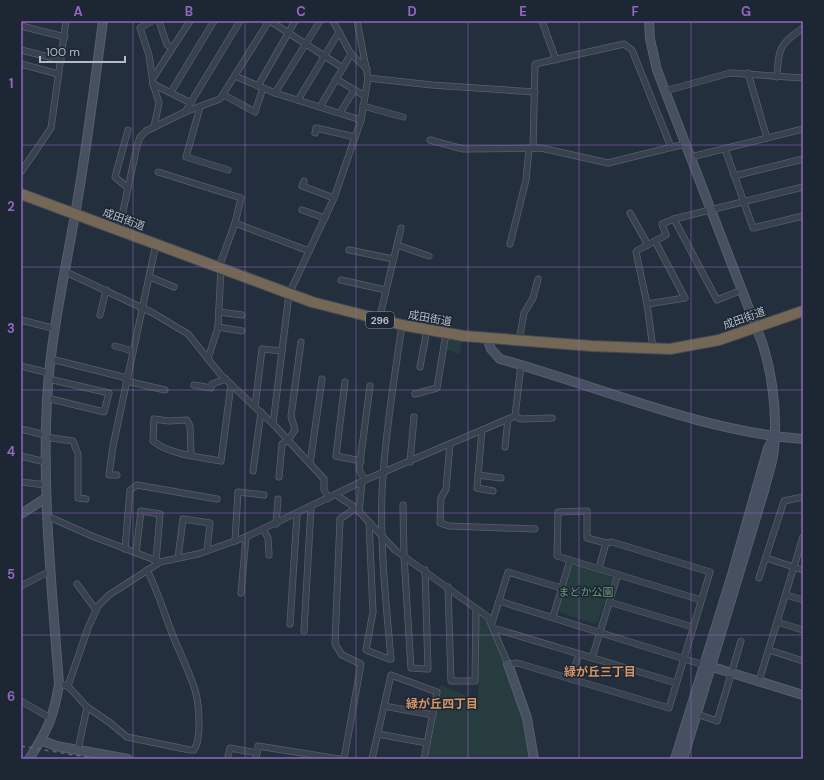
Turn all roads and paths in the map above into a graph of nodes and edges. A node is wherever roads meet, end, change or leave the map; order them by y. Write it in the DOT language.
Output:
graph roads {
  1 [pos="66,21"];
  2 [pos="103,21"];
  3 [pos="152,21"];
  4 [pos="159,21"];
  5 [pos="190,21"];
  6 [pos="214,21"];
  7 [pos="240,21"];
  8 [pos="270,21"];
  9 [pos="295,21"];
  10 [pos="320,21"];
  11 [pos="334,21"];
  12 [pos="357,21"];
  13 [pos="542,21"];
  14 [pos="649,21"];
  15 [pos="21,26"];
  16 [pos="803,28"];
  17 [pos="287,32"];
  18 [pos="339,32"];
  19 [pos="65,37"];
  20 [pos="306,44"];
  21 [pos="172,48"];
  22 [pos="21,50"];
  23 [pos="350,54"];
  24 [pos="324,56"];
  25 [pos="61,60"];
  26 [pos="556,60"];
  27 [pos="21,64"];
  28 [pos="342,68"];
  29 [pos="367,69"];
  30 [pos="58,74"];
  31 [pos="748,74"];
  32 [pos="235,76"];
  33 [pos="777,77"];
  34 [pos="368,78"];
  35 [pos="803,78"];
  36 [pos="336,79"];
  37 [pos="153,81"];
  38 [pos="260,87"];
  39 [pos="354,90"];
  40 [pos="665,91"];
  41 [pos="171,92"];
  42 [pos="535,92"];
  43 [pos="275,93"];
  44 [pos="224,95"];
  45 [pos="365,96"];
  46 [pos="298,100"];
  47 [pos="191,103"];
  48 [pos="364,106"];
  49 [pos="200,107"];
  50 [pos="320,107"];
  51 [pos="185,112"];
  52 [pos="340,113"];
  53 [pos="403,117"];
  54 [pos="361,120"];
  55 [pos="154,127"];
  56 [pos="803,129"];
  57 [pos="128,130"];
  58 [pos="316,133"];
  59 [pos="355,137"];
  60 [pos="767,138"];
  61 [pos="430,140"];
  62 [pos="685,144"];
  63 [pos="531,148"];
  64 [pos="671,148"];
  65 [pos="725,149"];
  66 [pos="691,157"];
  67 [pos="803,159"];
  68 [pos="228,170"];
  69 [pos="21,172"];
  70 [pos="158,172"];
  71 [pos="734,176"];
  72 [pos="304,181"];
  73 [pos="803,187"];
  74 [pos="128,188"];
  75 [pos="21,194"];
  76 [pos="334,198"];
  77 [pos="743,201"];
  78 [pos="302,210"];
  79 [pos="711,210"];
  80 [pos="630,213"];
  81 [pos="75,214"];
  82 [pos="803,216"];
  83 [pos="325,218"];
  84 [pos="674,219"];
  85 [pos="235,223"];
  86 [pos="400,228"];
  87 [pos="119,230"];
  88 [pos="655,241"];
  89 [pos="156,244"];
  90 [pos="510,244"];
  91 [pos="648,244"];
  92 [pos="397,245"];
  93 [pos="349,250"];
  94 [pos="309,251"];
  95 [pos="429,256"];
  96 [pos="393,260"];
  97 [pos="220,268"];
  98 [pos="66,272"];
  99 [pos="150,277"];
  100 [pos="341,280"];
  101 [pos="538,280"];
  102 [pos="174,287"];
  103 [pos="106,290"];
  104 [pos="386,290"];
  105 [pos="742,290"];
  106 [pos="289,294"];
  107 [pos="647,304"];
  108 [pos="143,308"];
  109 [pos="803,311"];
  110 [pos="219,312"];
  111 [pos="242,314"];
  112 [pos="100,315"];
  113 [pos="21,320"];
  114 [pos="379,320"];
  115 [pos="402,325"];
  116 [pos="218,326"];
  117 [pos="756,327"];
  118 [pos="56,329"];
  119 [pos="427,330"];
  120 [pos="242,331"];
  121 [pos="446,333"];
  122 [pos="488,338"];
  123 [pos="519,341"];
  124 [pos="301,342"];
  125 [pos="115,346"];
  126 [pos="653,349"];
  127 [pos="133,351"];
  128 [pos="282,351"];
  129 [pos="51,359"];
  130 [pos="208,359"];
  131 [pos="521,365"];
  132 [pos="21,366"];
  133 [pos="420,367"];
  134 [pos="49,376"];
  135 [pos="127,379"];
  136 [pos="226,379"];
  137 [pos="322,379"];
  138 [pos="345,382"];
  139 [pos="231,384"];
  140 [pos="194,386"];
  141 [pos="370,386"];
  142 [pos="166,390"];
  143 [pos="415,394"];
  144 [pos="47,398"];
  145 [pos="255,407"];
  146 [pos="261,412"];
  147 [pos="515,416"];
  148 [pos="414,417"];
  149 [pos="552,418"];
  150 [pos="508,419"];
  151 [pos="273,424"];
  152 [pos="21,429"];
  153 [pos="482,430"];
  154 [pos="45,436"];
  155 [pos="774,437"];
  156 [pos="803,439"];
  157 [pos="288,440"];
  158 [pos="450,444"];
  159 [pos="505,447"];
  160 [pos="191,455"];
  161 [pos="21,456"];
  162 [pos="361,461"];
  163 [pos="45,462"];
  164 [pos="410,462"];
  165 [pos="310,464"];
  166 [pos="254,471"];
  167 [pos="384,473"];
  168 [pos="117,475"];
  169 [pos="478,475"];
  170 [pos="279,477"];
  171 [pos="501,478"];
  172 [pos="363,481"];
  173 [pos="21,482"];
  174 [pos="46,485"];
  175 [pos="492,491"];
  176 [pos="264,495"];
  177 [pos="336,495"];
  178 [pos="803,497"];
  179 [pos="46,498"];
  180 [pos="217,498"];
  181 [pos="329,498"];
  182 [pos="86,499"];
  183 [pos="278,499"];
  184 [pos="403,505"];
  185 [pos="311,507"];
  186 [pos="357,510"];
  187 [pos="21,514"];
  188 [pos="297,514"];
  189 [pos="46,516"];
  190 [pos="369,522"];
  191 [pos="276,524"];
  192 [pos="263,529"];
  193 [pos="535,529"];
  194 [pos="382,536"];
  195 [pos="246,537"];
  196 [pos="803,537"];
  197 [pos="235,541"];
  198 [pos="606,543"];
  199 [pos="125,549"];
  200 [pos="207,551"];
  201 [pos="136,553"];
  202 [pos="269,555"];
  203 [pos="404,557"];
  204 [pos="178,558"];
  205 [pos="766,558"];
  206 [pos="570,560"];
  207 [pos="158,562"];
  208 [pos="794,567"];
  209 [pos="599,568"];
  210 [pos="148,570"];
  211 [pos="425,570"];
  212 [pos="803,570"];
  213 [pos="50,571"];
  214 [pos="618,574"];
  215 [pos="759,578"];
  216 [pos="77,584"];
  217 [pos="21,586"];
  218 [pos="448,587"];
  219 [pos="561,588"];
  220 [pos="241,593"];
  221 [pos="786,594"];
  222 [pos="701,600"];
  223 [pos="803,600"];
  224 [pos="499,601"];
  225 [pos="609,602"];
  226 [pos="476,609"];
  227 [pos="96,610"];
  228 [pos="552,617"];
  229 [pos="777,622"];
  230 [pos="290,624"];
  231 [pos="492,626"];
  232 [pos="693,627"];
  233 [pos="803,630"];
  234 [pos="304,631"];
  235 [pos="600,632"];
  236 [pos="741,641"];
  237 [pos="769,650"];
  238 [pos="578,654"];
  239 [pos="592,658"];
  240 [pos="684,658"];
  241 [pos="803,660"];
  242 [pos="508,664"];
  243 [pos="707,666"];
  244 [pos="731,673"];
  245 [pos="571,679"];
  246 [pos="759,681"];
  247 [pos="59,684"];
  248 [pos="676,684"];
  249 [pos="68,686"];
  250 [pos="803,695"];
  251 [pos="21,701"];
  252 [pos="384,706"];
  253 [pos="87,707"];
  254 [pos="697,714"];
  255 [pos="433,715"];
  256 [pos="52,718"];
  257 [pos="378,734"];
  258 [pos="41,740"];
  259 [pos="427,743"];
  260 [pos="78,750"];
  261 [pos="257,752"];
  262 [pos="228,756"];
  263 [pos="113,758"];
  264 [pos="29,759"];
  265 [pos="128,759"];
  266 [pos="256,759"];
  267 [pos="339,759"];
  268 [pos="344,759"];
  269 [pos="372,759"];
  270 [pos="424,759"];
  271 [pos="534,759"];
  272 [pos="675,759"];
  273 [pos="683,759"];
  1 -- 19 [label="street"];
  2 -- 81 [label="street"];
  3 -- 37 [label="street"];
  4 -- 21 [label="street"];
  5 -- 21 [label="street"];
  6 -- 41 [label="street"];
  7 -- 47 [label="street"];
  8 -- 17 [label="street"];
  8 -- 32 [label="street"];
  9 -- 17 [label="street"];
  10 -- 20 [label="street"];
  11 -- 18 [label="street"];
  12 -- 29 [label="street"];
  13 -- 26 [label="street"];
  14 -- 40 [label="street"];
  15 -- 19 [label="street"];
  16 -- 33 [label="street"];
  17 -- 20 [label="street"];
  17 -- 38 [label="street"];
  18 -- 23 [label="street"];
  18 -- 24 [label="street"];
  19 -- 25 [label="street"];
  20 -- 24 [label="street"];
  20 -- 43 [label="street"];
  21 -- 37 [label="street"];
  22 -- 25 [label="street"];
  23 -- 28 [label="street"];
  23 -- 29 [label="street"];
  24 -- 28 [label="street"];
  24 -- 46 [label="street"];
  25 -- 30 [label="street"];
  26 -- 42 [label="street"];
  26 -- 64 [label="street"];
  27 -- 30 [label="street"];
  28 -- 36 [label="street"];
  29 -- 34 [label="street"];
  30 -- 69 [label="street"];
  31 -- 33 [label="street"];
  31 -- 40 [label="street"];
  31 -- 60 [label="street"];
  32 -- 38 [label="street"];
  32 -- 44 [label="street"];
  33 -- 35 [label="street"];
  34 -- 42 [label="street"];
  34 -- 45 [label="street"];
  36 -- 39 [label="street"];
  36 -- 50 [label="street"];
  37 -- 41 [label="street"];
  37 -- 55 [label="street"];
  38 -- 43 [label="street"];
  38 -- 44 [label="street"];
  39 -- 45 [label="street"];
  39 -- 52 [label="street"];
  40 -- 62 [label="street"];
  41 -- 47 [label="street"];
  42 -- 63 [label="street"];
  43 -- 46 [label="street"];
  44 -- 49 [label="street"];
  45 -- 48 [label="street"];
  46 -- 50 [label="street"];
  47 -- 51 [label="street"];
  48 -- 53 [label="street"];
  48 -- 54 [label="street"];
  49 -- 51 [label="street"];
  49 -- 68 [label="street"];
  50 -- 52 [label="street"];
  51 -- 55 [label="street"];
  52 -- 54 [label="street"];
  54 -- 59 [label="street"];
  55 -- 74 [label="street"];
  56 -- 60 [label="street"];
  57 -- 74 [label="street"];
  58 -- 59 [label="street"];
  59 -- 76 [label="street"];
  60 -- 65 [label="street"];
  61 -- 63 [label="street"];
  62 -- 64 [label="street"];
  62 -- 66 [label="street"];
  63 -- 64 [label="street"];
  63 -- 90 [label="street"];
  65 -- 66 [label="street"];
  65 -- 71 [label="street"];
  66 -- 79 [label="street"];
  67 -- 71 [label="street"];
  70 -- 85 [label="street"];
  71 -- 77 [label="street"];
  72 -- 76 [label="street"];
  73 -- 77 [label="street"];
  74 -- 87 [label="street"];
  75 -- 81 [label="highway, 成田街道 / 296"];
  76 -- 83 [label="street"];
  77 -- 79 [label="street"];
  77 -- 82 [label="street"];
  78 -- 83 [label="street"];
  79 -- 84 [label="street"];
  79 -- 105 [label="street"];
  80 -- 91 [label="street"];
  81 -- 87 [label="highway, 成田街道 / 296"];
  81 -- 98 [label="street"];
  83 -- 94 [label="street"];
  84 -- 88 [label="street"];
  84 -- 105 [label="street"];
  85 -- 94 [label="street"];
  85 -- 97 [label="street"];
  86 -- 92 [label="street"];
  87 -- 89 [label="highway, 成田街道 / 296"];
  88 -- 91 [label="street"];
  88 -- 107 [label="street"];
  89 -- 97 [label="highway, 成田街道 / 296"];
  89 -- 99 [label="street"];
  91 -- 107 [label="street"];
  92 -- 95 [label="street"];
  92 -- 96 [label="street"];
  93 -- 96 [label="street"];
  94 -- 106 [label="street"];
  96 -- 104 [label="street"];
  97 -- 106 [label="highway, 成田街道 / 296"];
  97 -- 110 [label="street"];
  98 -- 103 [label="street"];
  98 -- 118 [label="street"];
  99 -- 102 [label="street"];
  99 -- 108 [label="street"];
  100 -- 104 [label="street"];
  101 -- 123 [label="street"];
  103 -- 108 [label="street"];
  103 -- 112 [label="street"];
  104 -- 114 [label="street"];
  105 -- 117 [label="street"];
  106 -- 114 [label="highway, 成田街道 / 296"];
  106 -- 128 [label="street"];
  107 -- 126 [label="street"];
  108 -- 127 [label="street"];
  108 -- 130 [label="street"];
  109 -- 117 [label="highway, 成田街道 / 296"];
  110 -- 111 [label="street"];
  110 -- 116 [label="street"];
  113 -- 118 [label="street"];
  114 -- 115 [label="highway, 成田街道 / 296"];
  115 -- 119 [label="highway, 成田街道 / 296"];
  115 -- 167 [label="street"];
  116 -- 120 [label="street"];
  116 -- 130 [label="street"];
  117 -- 126 [label="highway, 成田街道 / 296"];
  117 -- 155 [label="street"];
  118 -- 129 [label="street"];
  119 -- 121 [label="highway, 成田街道 / 296"];
  119 -- 133 [label="street"];
  121 -- 122 [label="highway, 成田街道 / 296"];
  121 -- 143 [label="street"];
  122 -- 123 [label="highway, 成田街道 / 296"];
  122 -- 131 [label="street"];
  123 -- 126 [label="highway, 成田街道 / 296"];
  124 -- 157 [label="street"];
  125 -- 127 [label="street"];
  127 -- 135 [label="street"];
  128 -- 145 [label="street"];
  128 -- 151 [label="street"];
  129 -- 134 [label="street"];
  129 -- 135 [label="street"];
  130 -- 136 [label="street"];
  131 -- 147 [label="street"];
  131 -- 155 [label="street"];
  132 -- 134 [label="street"];
  134 -- 144 [label="street"];
  134 -- 144 [label="street"];
  135 -- 142 [label="street"];
  135 -- 168 [label="street"];
  136 -- 139 [label="street"];
  136 -- 140 [label="street"];
  137 -- 165 [label="street"];
  138 -- 162 [label="street"];
  139 -- 145 [label="street"];
  139 -- 160 [label="street"];
  141 -- 162 [label="street"];
  144 -- 154 [label="street"];
  145 -- 146 [label="street"];
  146 -- 151 [label="street"];
  146 -- 166 [label="street"];
  147 -- 149 [label="street"];
  147 -- 150 [label="street"];
  148 -- 164 [label="street"];
  150 -- 153 [label="street"];
  150 -- 159 [label="street"];
  151 -- 157 [label="street"];
  152 -- 154 [label="street"];
  153 -- 158 [label="street"];
  153 -- 169 [label="street"];
  154 -- 163 [label="street"];
  154 -- 182 [label="street"];
  155 -- 156 [label="street"];
  155 -- 243 [label="street"];
  157 -- 165 [label="street"];
  157 -- 170 [label="street"];
  158 -- 164 [label="street"];
  158 -- 193 [label="street"];
  160 -- 160 [label="street"];
  161 -- 163 [label="street"];
  162 -- 172 [label="street"];
  163 -- 174 [label="street"];
  164 -- 167 [label="street"];
  165 -- 181 [label="street"];
  167 -- 172 [label="street"];
  167 -- 194 [label="street"];
  169 -- 171 [label="street"];
  169 -- 175 [label="street"];
  172 -- 177 [label="street"];
  172 -- 186 [label="street"];
  173 -- 174 [label="street"];
  174 -- 179 [label="street"];
  176 -- 197 [label="street"];
  177 -- 181 [label="street"];
  177 -- 186 [label="street"];
  178 -- 205 [label="street"];
  179 -- 187 [label="street"];
  179 -- 189 [label="street"];
  180 -- 199 [label="street"];
  181 -- 185 [label="street"];
  183 -- 191 [label="street"];
  184 -- 203 [label="street"];
  185 -- 188 [label="street"];
  185 -- 234 [label="street"];
  186 -- 190 [label="street"];
  186 -- 268 [label="street"];
  188 -- 191 [label="street"];
  188 -- 230 [label="street"];
  189 -- 199 [label="street"];
  189 -- 213 [label="street"];
  190 -- 194 [label="street"];
  190 -- 194 [label="street"];
  191 -- 192 [label="street"];
  192 -- 195 [label="street"];
  192 -- 202 [label="street"];
  194 -- 203 [label="street"];
  195 -- 197 [label="street"];
  195 -- 220 [label="street"];
  196 -- 208 [label="street"];
  197 -- 200 [label="street"];
  198 -- 206 [label="street"];
  198 -- 209 [label="street"];
  198 -- 222 [label="street"];
  199 -- 201 [label="street"];
  200 -- 204 [label="street"];
  200 -- 204 [label="street"];
  201 -- 207 [label="street"];
  201 -- 207 [label="street"];
  203 -- 211 [label="street"];
  203 -- 211 [label="street"];
  204 -- 207 [label="street"];
  205 -- 208 [label="street"];
  205 -- 215 [label="street"];
  206 -- 209 [label="street"];
  206 -- 219 [label="street"];
  207 -- 210 [label="street"];
  208 -- 212 [label="street"];
  208 -- 221 [label="street"];
  209 -- 214 [label="street"];
  210 -- 227 [label="street"];
  210 -- 253 [label="street"];
  211 -- 218 [label="street"];
  213 -- 217 [label="street"];
  213 -- 247 [label="street"];
  214 -- 222 [label="street"];
  214 -- 225 [label="street"];
  216 -- 227 [label="street"];
  218 -- 226 [label="street"];
  218 -- 226 [label="street"];
  219 -- 224 [label="street"];
  219 -- 228 [label="street"];
  221 -- 223 [label="street"];
  221 -- 229 [label="street"];
  222 -- 232 [label="street"];
  224 -- 228 [label="street"];
  224 -- 231 [label="street"];
  225 -- 232 [label="street"];
  225 -- 235 [label="street"];
  226 -- 231 [label="street"];
  227 -- 249 [label="street"];
  228 -- 235 [label="street"];
  229 -- 233 [label="street"];
  229 -- 237 [label="street"];
  231 -- 238 [label="street"];
  231 -- 242 [label="street"];
  232 -- 240 [label="street"];
  235 -- 239 [label="street"];
  235 -- 240 [label="street"];
  236 -- 244 [label="street"];
  237 -- 241 [label="street"];
  237 -- 246 [label="street"];
  238 -- 239 [label="street"];
  238 -- 245 [label="street"];
  239 -- 248 [label="street"];
  240 -- 243 [label="street"];
  240 -- 248 [label="street"];
  242 -- 245 [label="street"];
  242 -- 271 [label="street"];
  243 -- 244 [label="street"];
  243 -- 254 [label="street"];
  243 -- 272 [label="street"];
  244 -- 246 [label="street"];
  244 -- 254 [label="street"];
  245 -- 248 [label="street"];
  246 -- 250 [label="street"];
  247 -- 249 [label="street"];
  247 -- 256 [label="street"];
  249 -- 253 [label="street"];
  251 -- 256 [label="street"];
  252 -- 255 [label="street"];
  252 -- 255 [label="street"];
  252 -- 257 [label="street"];
  253 -- 260 [label="street"];
  254 -- 273 [label="street"];
  255 -- 259 [label="street"];
  256 -- 258 [label="street"];
  257 -- 259 [label="street"];
  257 -- 269 [label="street"];
  258 -- 260 [label="street"];
  258 -- 264 [label="street"];
  259 -- 270 [label="street"];
  260 -- 263 [label="street"];
  261 -- 262 [label="street"];
  261 -- 266 [label="street"];
  261 -- 267 [label="street"];
  263 -- 265 [label="street"];
}
